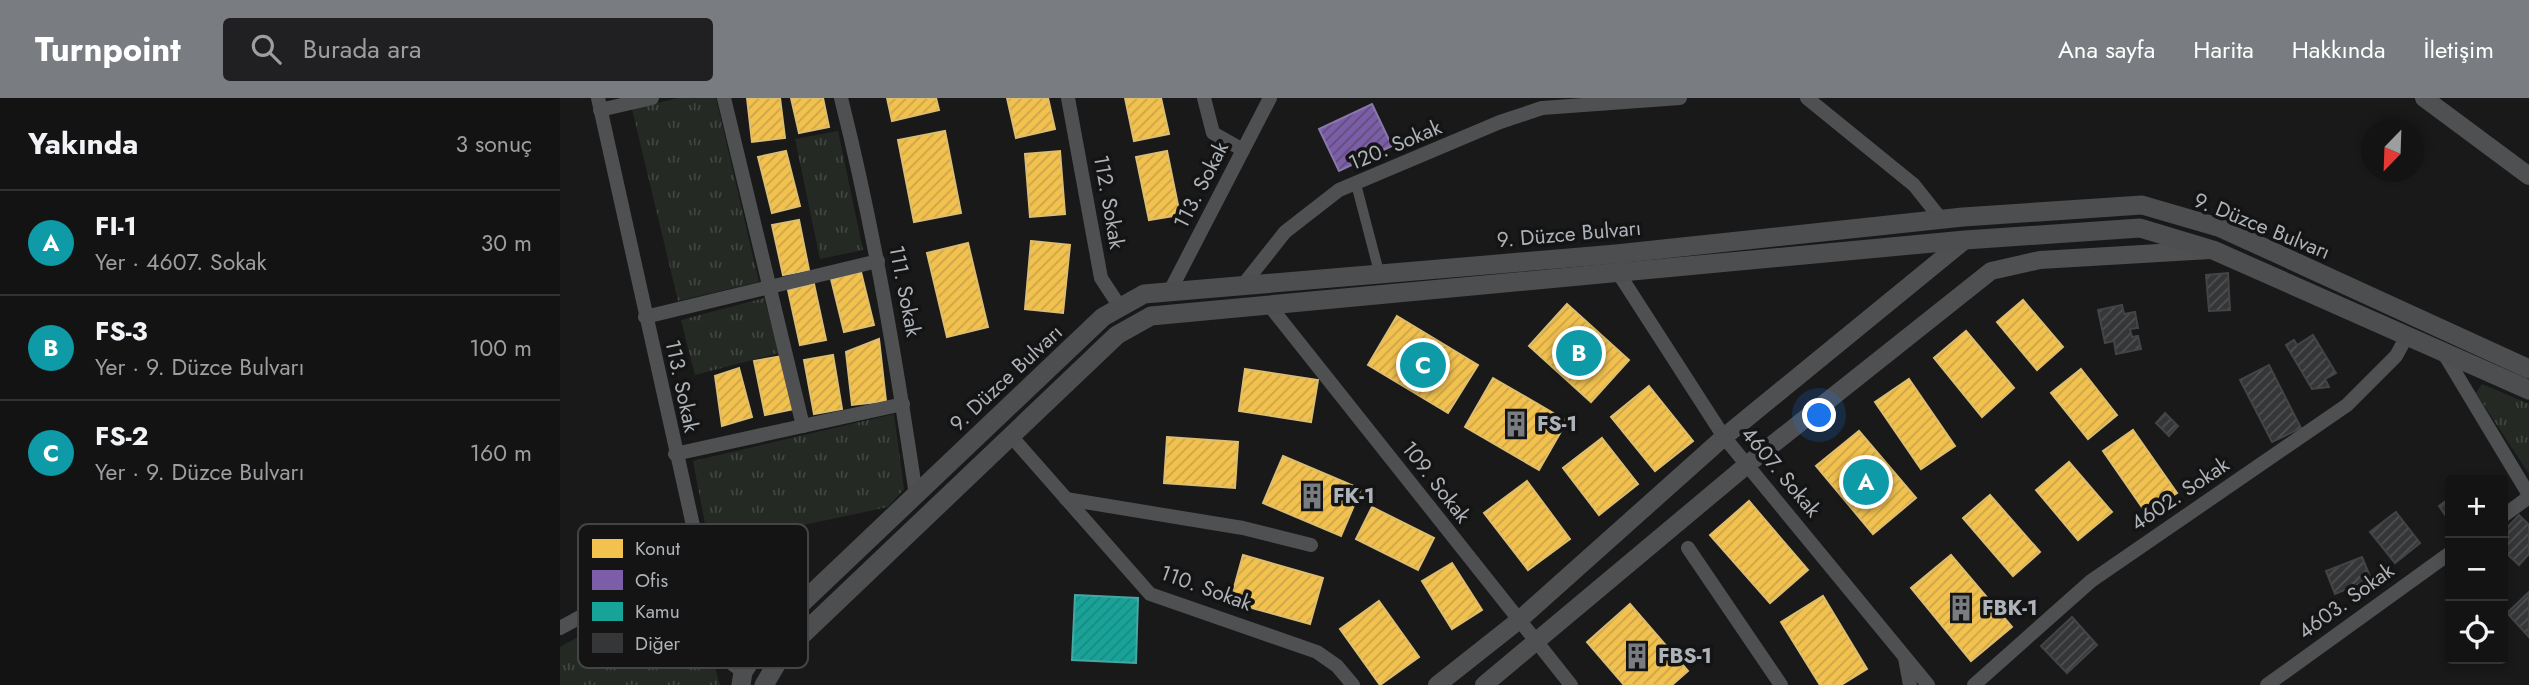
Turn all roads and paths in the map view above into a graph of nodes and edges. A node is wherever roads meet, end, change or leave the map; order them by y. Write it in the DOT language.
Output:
graph roads {
  1 [pos="652,98"];
  2 [pos="724,98"];
  3 [pos="841,98"];
  4 [pos="1068,98"];
  5 [pos="1204,98"];
  6 [pos="1270,98"];
  7 [pos="1680,98"];
  8 [pos="1807,98"];
  9 [pos="2424,98"];
  10 [pos="599,104"];
  11 [pos="1243,150"];
  12 [pos="2529,176"];
  13 [pos="1356,184"];
  14 [pos="1941,219"];
  15 [pos="1965,240"];
  16 [pos="2213,250"];
  17 [pos="878,261"];
  18 [pos="1378,272"];
  19 [pos="1619,274"];
  20 [pos="1243,285"];
  21 [pos="771,287"];
  22 [pos="1170,291"];
  23 [pos="1269,305"];
  24 [pos="1121,307"];
  25 [pos="645,317"];
  26 [pos="2407,336"];
  27 [pos="2443,352"];
  28 [pos="2529,369"];
  29 [pos="2529,390"];
  30 [pos="903,404"];
  31 [pos="803,426"];
  32 [pos="1011,436"];
  33 [pos="1724,437"];
  34 [pos="675,454"];
  35 [pos="1748,464"];
  36 [pos="916,495"];
  37 [pos="2529,496"];
  38 [pos="1066,499"];
  39 [pos="2508,512"];
  40 [pos="691,524"];
  41 [pos="1311,545"];
  42 [pos="1688,548"];
  43 [pos="2445,557"];
  44 [pos="808,597"];
  45 [pos="578,618"];
  46 [pos="1518,621"];
  47 [pos="560,628"];
  48 [pos="808,629"];
  49 [pos="1536,643"];
  50 [pos="1905,657"];
  51 [pos="774,668"];
  52 [pos="764,685"];
  53 [pos="1353,685"];
  54 [pos="1437,685"];
  55 [pos="1484,685"];
  56 [pos="1571,685"];
  57 [pos="1781,685"];
  58 [pos="1910,685"];
  59 [pos="1928,685"];
  60 [pos="1974,685"];
  61 [pos="2267,685"];
  1 -- 10 [label="street"];
  2 -- 21 [label="street"];
  3 -- 17 [label="street, 111. Sokak"];
  4 -- 24 [label="street, 112. Sokak"];
  5 -- 11 [label="street"];
  6 -- 11 [label="street, 113. Sokak"];
  7 -- 13 [label="street, 120. Sokak"];
  8 -- 14 [label="street"];
  9 -- 12 [label="street"];
  10 -- 25 [label="street, 113. Sokak"];
  11 -- 22 [label="street, 113. Sokak"];
  13 -- 18 [label="street"];
  13 -- 20 [label="street, 120. Sokak"];
  14 -- 18 [label="main road, 9. Düzce Bulvarı"];
  14 -- 28 [label="main road, 9. Düzce Bulvarı"];
  15 -- 16 [label="main road, 9. Düzce Bulvarı"];
  15 -- 19 [label="main road, 9. Düzce Bulvarı"];
  15 -- 33 [label="street"];
  16 -- 26 [label="main road, 9. Düzce Bulvarı"];
  16 -- 35 [label="street"];
  17 -- 21 [label="street"];
  17 -- 30 [label="street, 111. Sokak"];
  18 -- 20 [label="main road, 9. Düzce Bulvarı"];
  19 -- 23 [label="main road, 9. Düzce Bulvarı"];
  19 -- 33 [label="street, 4607. Sokak"];
  20 -- 22 [label="main road, 9. Düzce Bulvarı"];
  21 -- 25 [label="street"];
  21 -- 31 [label="street"];
  22 -- 24 [label="main road, 9. Düzce Bulvarı"];
  23 -- 32 [label="main road, 9. Düzce Bulvarı"];
  23 -- 46 [label="street, 109. Sokak"];
  24 -- 36 [label="main road, 9. Düzce Bulvarı"];
  25 -- 34 [label="street, 113. Sokak"];
  26 -- 27 [label="main road, 9. Düzce Bulvarı"];
  26 -- 60 [label="street, 4602. Sokak"];
  27 -- 29 [label="main road, 9. Düzce Bulvarı"];
  27 -- 37 [label="street"];
  30 -- 31 [label="street"];
  30 -- 36 [label="street, 111. Sokak"];
  31 -- 34 [label="street"];
  32 -- 38 [label="street, 110. Sokak"];
  32 -- 48 [label="main road, 9. Düzce Bulvarı"];
  33 -- 35 [label="street, 4607. Sokak"];
  33 -- 46 [label="street"];
  34 -- 40 [label="street, 113. Sokak"];
  35 -- 49 [label="street"];
  35 -- 50 [label="street, 4607. Sokak"];
  36 -- 44 [label="main road, 9. Düzce Bulvarı"];
  37 -- 39 [label="street"];
  38 -- 41 [label="street"];
  38 -- 53 [label="street, 110. Sokak"];
  42 -- 57 [label="street"];
  43 -- 61 [label="street, 4603. Sokak"];
  45 -- 47 [label="street"];
  46 -- 49 [label="street, 109. Sokak"];
  46 -- 54 [label="street"];
  49 -- 55 [label="street"];
  49 -- 56 [label="street, 109. Sokak"];
  50 -- 58 [label="street"];
  50 -- 59 [label="street, 4607. Sokak"];
  51 -- 52 [label="main road, 9. Düzce Bulvarı"];
}
